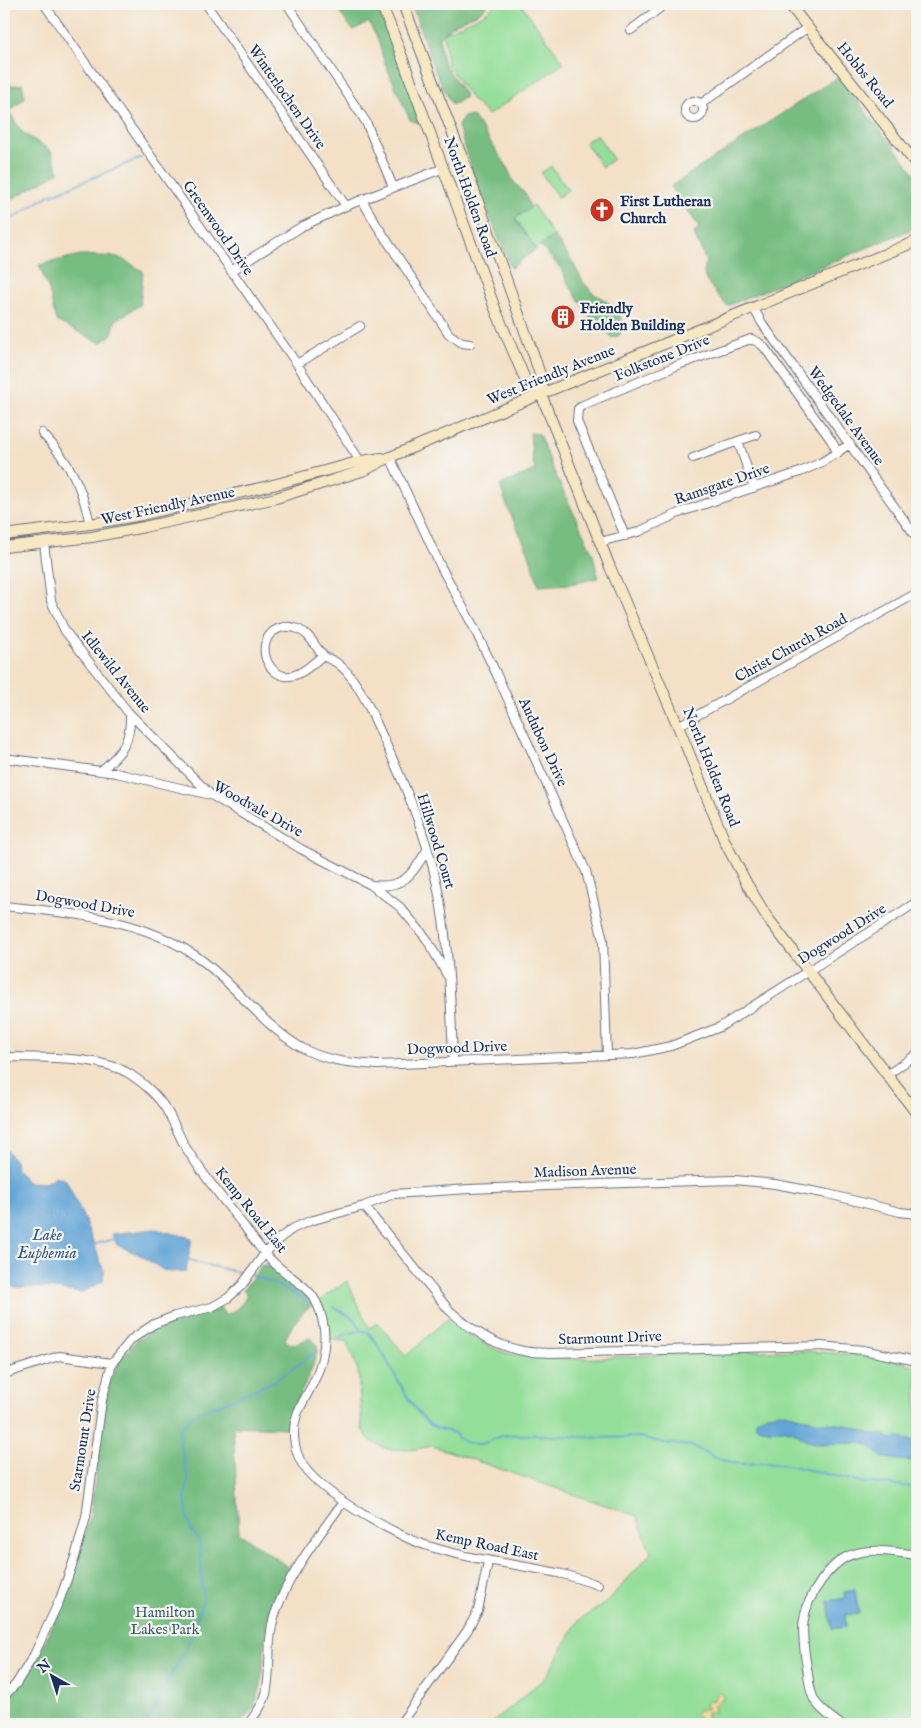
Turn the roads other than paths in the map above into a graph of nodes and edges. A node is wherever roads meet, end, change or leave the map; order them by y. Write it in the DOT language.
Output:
graph roads {
  1 [pos="44,4"];
  2 [pos="206,4"];
  3 [pos="287,4"];
  4 [pos="381,4"];
  5 [pos="403,4"];
  6 [pos="663,4"];
  7 [pos="789,4"];
  8 [pos="808,27"];
  9 [pos="631,30"];
  10 [pos="700,104"];
  11 [pos="917,165"];
  12 [pos="444,168"];
  13 [pos="393,187"];
  14 [pos="362,200"];
  15 [pos="346,206"];
  16 [pos="917,241"];
  17 [pos="231,271"];
  18 [pos="754,309"];
  19 [pos="360,326"];
  20 [pos="470,344"];
  21 [pos="297,364"];
  22 [pos="541,394"];
  23 [pos="42,433"];
  24 [pos="756,435"];
  25 [pos="738,441"];
  26 [pos="850,444"];
  27 [pos="838,453"];
  28 [pos="390,457"];
  29 [pos="693,458"];
  30 [pos="363,465"];
  31 [pos="754,488"];
  32 [pos="90,524"];
  33 [pos="4,535"];
  34 [pos="625,536"];
  35 [pos="917,538"];
  36 [pos="600,542"];
  37 [pos="44,543"];
  38 [pos="4,547"];
  39 [pos="917,593"];
  40 [pos="323,655"];
  41 [pos="130,715"];
  42 [pos="678,726"];
  43 [pos="4,758"];
  44 [pos="101,771"];
  45 [pos="211,795"];
  46 [pos="427,850"];
  47 [pos="371,885"];
  48 [pos="917,902"];
  49 [pos="4,906"];
  50 [pos="808,972"];
  51 [pos="448,977"];
  52 [pos="917,1054"];
  53 [pos="607,1056"];
  54 [pos="4,1057"];
  55 [pos="453,1061"];
  56 [pos="887,1075"];
  57 [pos="917,1114"];
  58 [pos="364,1206"];
  59 [pos="917,1214"];
  60 [pos="265,1253"];
  61 [pos="917,1361"];
  62 [pos="112,1363"];
  63 [pos="4,1374"];
  64 [pos="344,1502"];
  65 [pos="917,1555"];
  66 [pos="488,1562"];
  67 [pos="598,1585"];
  68 [pos="4,1696"];
  69 [pos="248,1724"];
  70 [pos="400,1724"];
  71 [pos="840,1724"];
  1 -- 17 [label="street, Greenwood Drive"];
  2 -- 15 [label="street, Winterlochen Drive"];
  3 -- 13 [label="street"];
  4 -- 12 [label="main road, North Holden Road"];
  5 -- 22 [label="main road, North Holden Road"];
  6 -- 9 [label="street"];
  7 -- 8 [label="main road, Hobbs Road"];
  8 -- 10 [label="street"];
  8 -- 11 [label="main road, Hobbs Road"];
  12 -- 13 [label="street"];
  12 -- 22 [label="main road, North Holden Road"];
  13 -- 14 [label="street"];
  14 -- 15 [label="street"];
  14 -- 20 [label="street"];
  15 -- 17 [label="street"];
  16 -- 18 [label="main road, West Friendly Avenue"];
  17 -- 21 [label="street, Greenwood Drive"];
  18 -- 22 [label="main road, West Friendly Avenue"];
  18 -- 26 [label="street, Wedgedale Avenue"];
  19 -- 21 [label="street"];
  21 -- 30 [label="street, Greenwood Drive"];
  22 -- 28 [label="main road, West Friendly Avenue"];
  22 -- 36 [label="main road, North Holden Road"];
  23 -- 32 [label="street"];
  24 -- 25 [label="street"];
  25 -- 29 [label="street"];
  25 -- 31 [label="street"];
  26 -- 27 [label="street, Ramsgate Drive"];
  26 -- 35 [label="street, Wedgedale Avenue"];
  27 -- 31 [label="street, Ramsgate Drive"];
  27 -- 34 [label="street, Folkstone Drive"];
  28 -- 30 [label="main road, West Friendly Avenue"];
  28 -- 53 [label="street, Audubon Drive"];
  30 -- 32 [label="main road, West Friendly Avenue"];
  30 -- 37 [label="main road, West Friendly Avenue"];
  31 -- 34 [label="street, Ramsgate Drive"];
  32 -- 33 [label="main road, West Friendly Avenue"];
  34 -- 36 [label="street, Ramsgate Drive"];
  36 -- 42 [label="main road, North Holden Road"];
  37 -- 38 [label="main road, West Friendly Avenue"];
  37 -- 41 [label="street, Idlewild Avenue"];
  39 -- 42 [label="street, Christ Church Road"];
  40 -- 40 [label="street, Hillwood Court"];
  40 -- 46 [label="street, Hillwood Court"];
  41 -- 44 [label="street"];
  41 -- 45 [label="street, Idlewild Avenue"];
  42 -- 50 [label="main road, North Holden Road"];
  43 -- 44 [label="street, Woodvale Drive"];
  44 -- 45 [label="street, Woodvale Drive"];
  45 -- 47 [label="street, Woodvale Drive"];
  46 -- 47 [label="street"];
  46 -- 51 [label="street, Hillwood Court"];
  47 -- 51 [label="street, Woodvale Drive"];
  48 -- 50 [label="street, Dogwood Drive"];
  49 -- 55 [label="street, Dogwood Drive"];
  50 -- 53 [label="street, Dogwood Drive"];
  50 -- 56 [label="main road, North Holden Road"];
  51 -- 55 [label="street, Hillwood Court"];
  52 -- 56 [label="street"];
  53 -- 55 [label="street, Dogwood Drive"];
  54 -- 60 [label="street, Kemp Road East"];
  56 -- 57 [label="main road, North Holden Road"];
  58 -- 59 [label="street, Madison Avenue"];
  58 -- 60 [label="street, Madison Avenue"];
  58 -- 61 [label="street, Starmount Drive"];
  60 -- 62 [label="street, Starmount Drive"];
  60 -- 64 [label="street, Kemp Road East"];
  62 -- 63 [label="street"];
  62 -- 68 [label="street, Starmount Drive"];
  64 -- 66 [label="street, Kemp Road East"];
  64 -- 69 [label="street"];
  65 -- 71 [label="street"];
  66 -- 67 [label="street, Kemp Road East"];
  66 -- 70 [label="street"];
}
